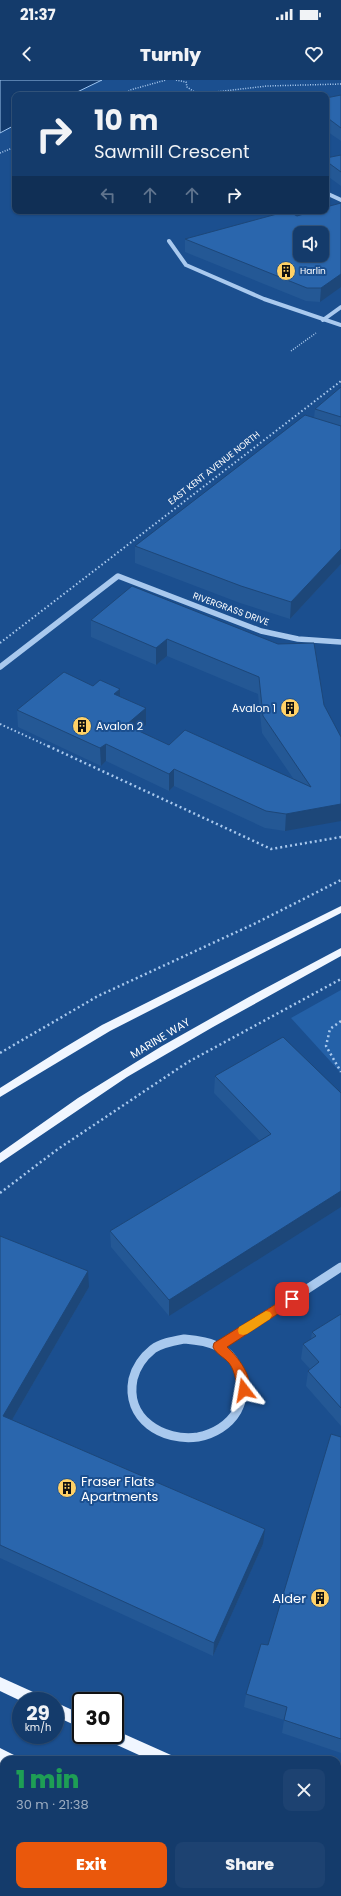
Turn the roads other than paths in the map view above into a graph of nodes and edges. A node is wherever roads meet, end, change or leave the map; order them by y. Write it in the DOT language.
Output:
graph roads {
  1 [pos="329,194"];
  2 [pos="341,200"];
  3 [pos="169,241"];
  4 [pos="341,307"];
  5 [pos="323,320"];
  6 [pos="341,325"];
  7 [pos="341,642"];
  8 [pos="0,667"];
  9 [pos="341,909"];
  10 [pos="341,952"];
  11 [pos="0,1093"];
  12 [pos="0,1159"];
  13 [pos="341,1267"];
  14 [pos="218,1347"];
  15 [pos="0,1684"];
  16 [pos="17,1692"];
  17 [pos="124,1741"];
  18 [pos="157,1756"];
  1 -- 2 [label="street"];
  3 -- 5 [label="street"];
  4 -- 5 [label="street"];
  5 -- 6 [label="street"];
  7 -- 8 [label="street, RIVERGRASS DRIVE"];
  9 -- 11 [label="main road"];
  10 -- 12 [label="main road, MARINE WAY"];
  13 -- 14 [label="street"];
  14 -- 14 [label="street"];
  15 -- 16 [label="main road"];
  17 -- 18 [label="main road"];
}
